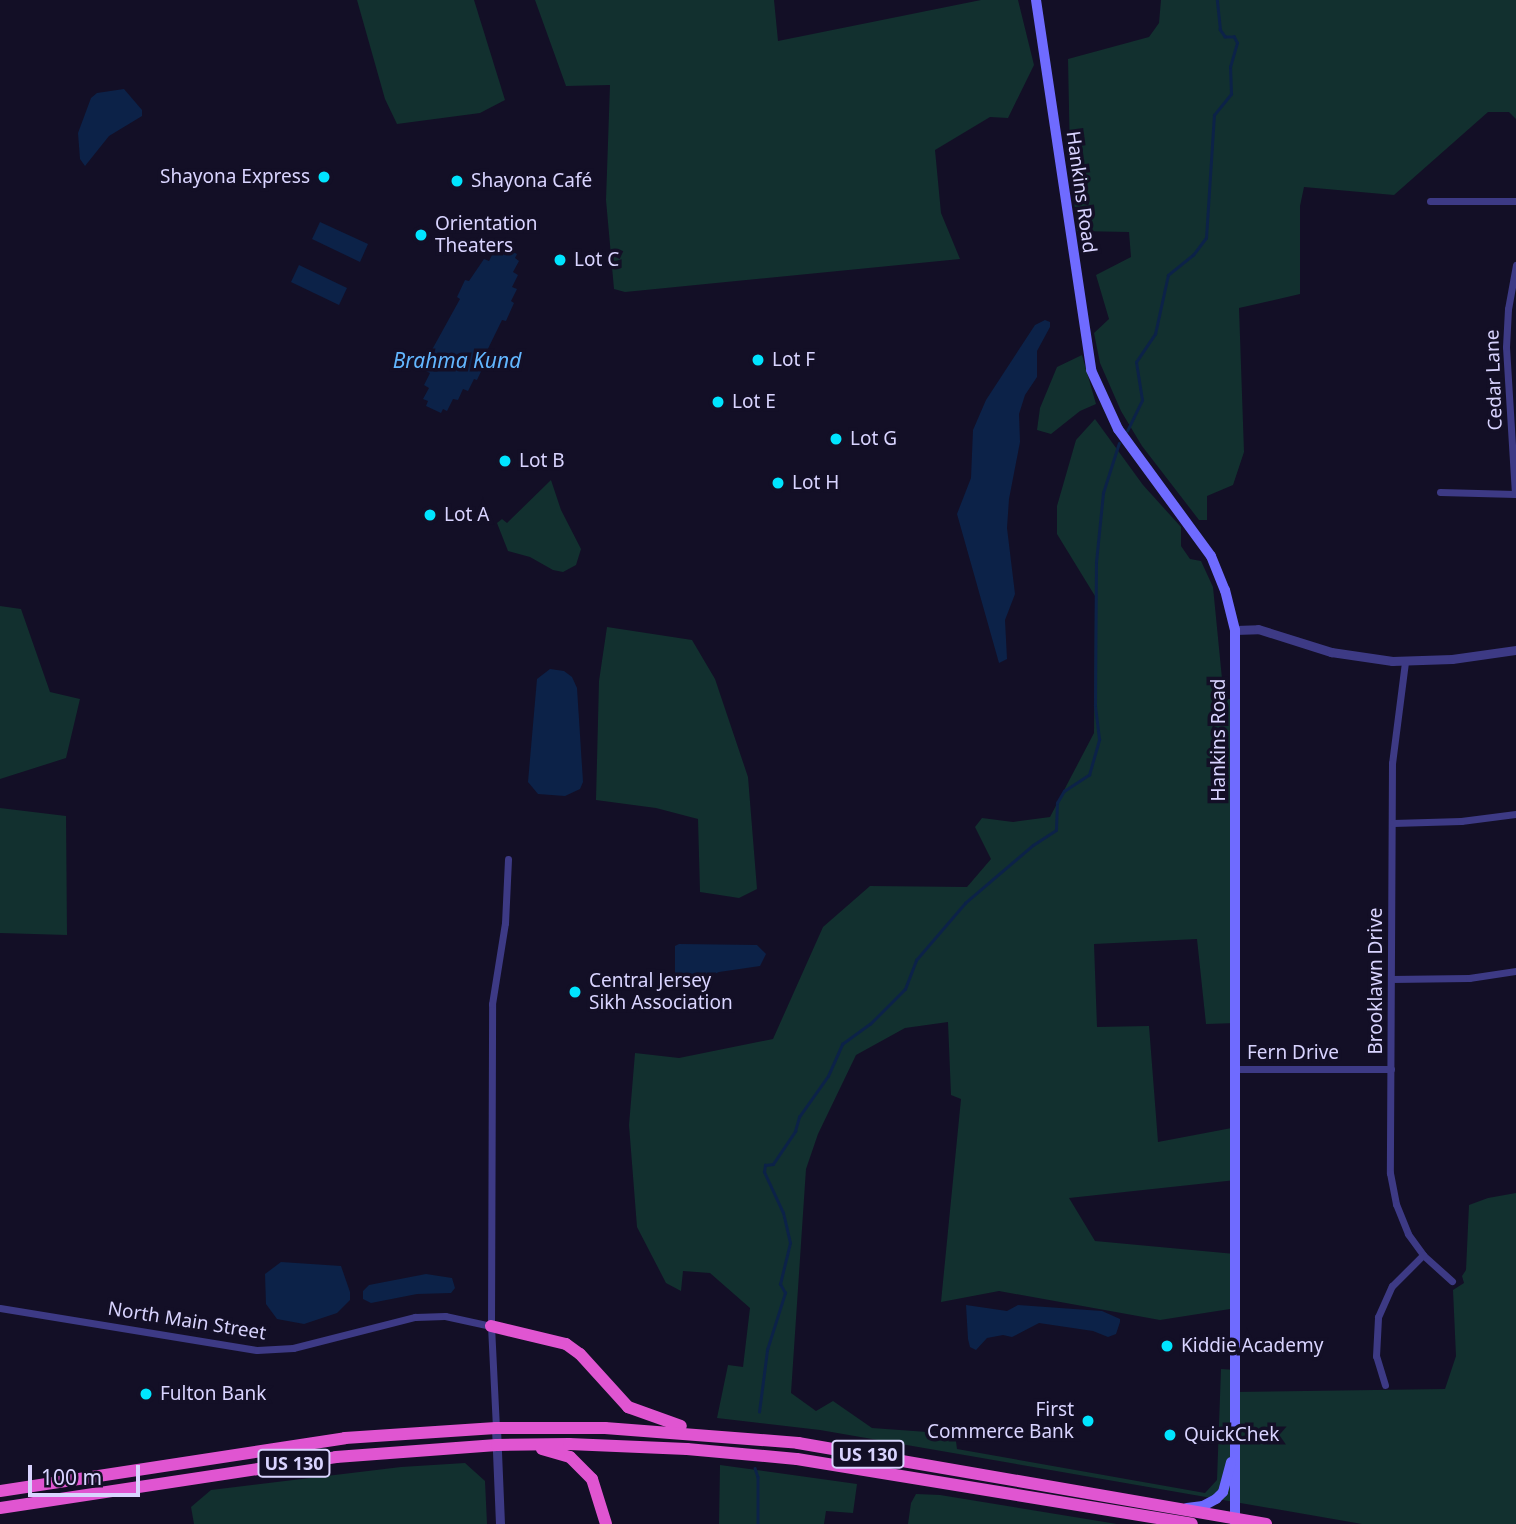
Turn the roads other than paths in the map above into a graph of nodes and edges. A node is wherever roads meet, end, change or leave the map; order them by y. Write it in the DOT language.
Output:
graph roads {
  1 [pos="1036,0"];
  2 [pos="1430,201"];
  3 [pos="1516,201"];
  4 [pos="1516,265"];
  5 [pos="1506,347"];
  6 [pos="1516,347"];
  7 [pos="1440,492"];
  8 [pos="1515,494"];
  9 [pos="1236,630"];
  10 [pos="1516,650"];
  11 [pos="1405,662"];
  12 [pos="1516,814"];
  13 [pos="1393,823"];
  14 [pos="508,859"];
  15 [pos="1516,971"];
  16 [pos="1391,979"];
  17 [pos="1237,1069"];
  18 [pos="1391,1069"];
  19 [pos="1423,1255"];
  20 [pos="1452,1281"];
  21 [pos="0,1308"];
  22 [pos="491,1325"];
  23 [pos="1385,1385"];
  24 [pos="496,1427"];
  25 [pos="715,1434"];
  26 [pos="1236,1441"];
  27 [pos="497,1445"];
  28 [pos="528,1445"];
  29 [pos="0,1491"];
  30 [pos="0,1508"];
  31 [pos="1180,1508"];
  32 [pos="1235,1521"];
  33 [pos="500,1524"];
  34 [pos="606,1524"];
  35 [pos="1192,1524"];
  36 [pos="1266,1524"];
  1 -- 9 [label="main road, Hankins Road"];
  2 -- 3 [label="street"];
  4 -- 5 [label="street, Cedar Lane"];
  5 -- 6 [label="street"];
  5 -- 8 [label="street, Cedar Lane"];
  7 -- 8 [label="street"];
  9 -- 11 [label="street"];
  9 -- 17 [label="main road, Hankins Road"];
  10 -- 11 [label="street"];
  11 -- 13 [label="street, Brooklawn Drive"];
  12 -- 13 [label="street"];
  13 -- 16 [label="street, Brooklawn Drive"];
  14 -- 22 [label="street"];
  15 -- 16 [label="street"];
  16 -- 18 [label="street, Brooklawn Drive"];
  17 -- 18 [label="street, Fern Drive"];
  17 -- 26 [label="main road, Hankins Road"];
  18 -- 19 [label="street, Brooklawn Drive"];
  19 -- 20 [label="street, Brooklawn Drive"];
  19 -- 23 [label="street"];
  21 -- 22 [label="street, North Main Street"];
  22 -- 24 [label="street"];
  22 -- 25 [label="highway"];
  24 -- 25 [label="highway, US 130"];
  24 -- 27 [label="street"];
  24 -- 29 [label="highway, US 130"];
  25 -- 31 [label="highway, US 130"];
  26 -- 31 [label="main road"];
  26 -- 32 [label="main road, Hankins Road"];
  27 -- 28 [label="highway, US 130"];
  27 -- 30 [label="highway, US 130"];
  27 -- 33 [label="street"];
  28 -- 34 [label="highway"];
  28 -- 35 [label="highway, US 130"];
  31 -- 32 [label="highway, US 130"];
  32 -- 36 [label="highway, US 130"];
}
